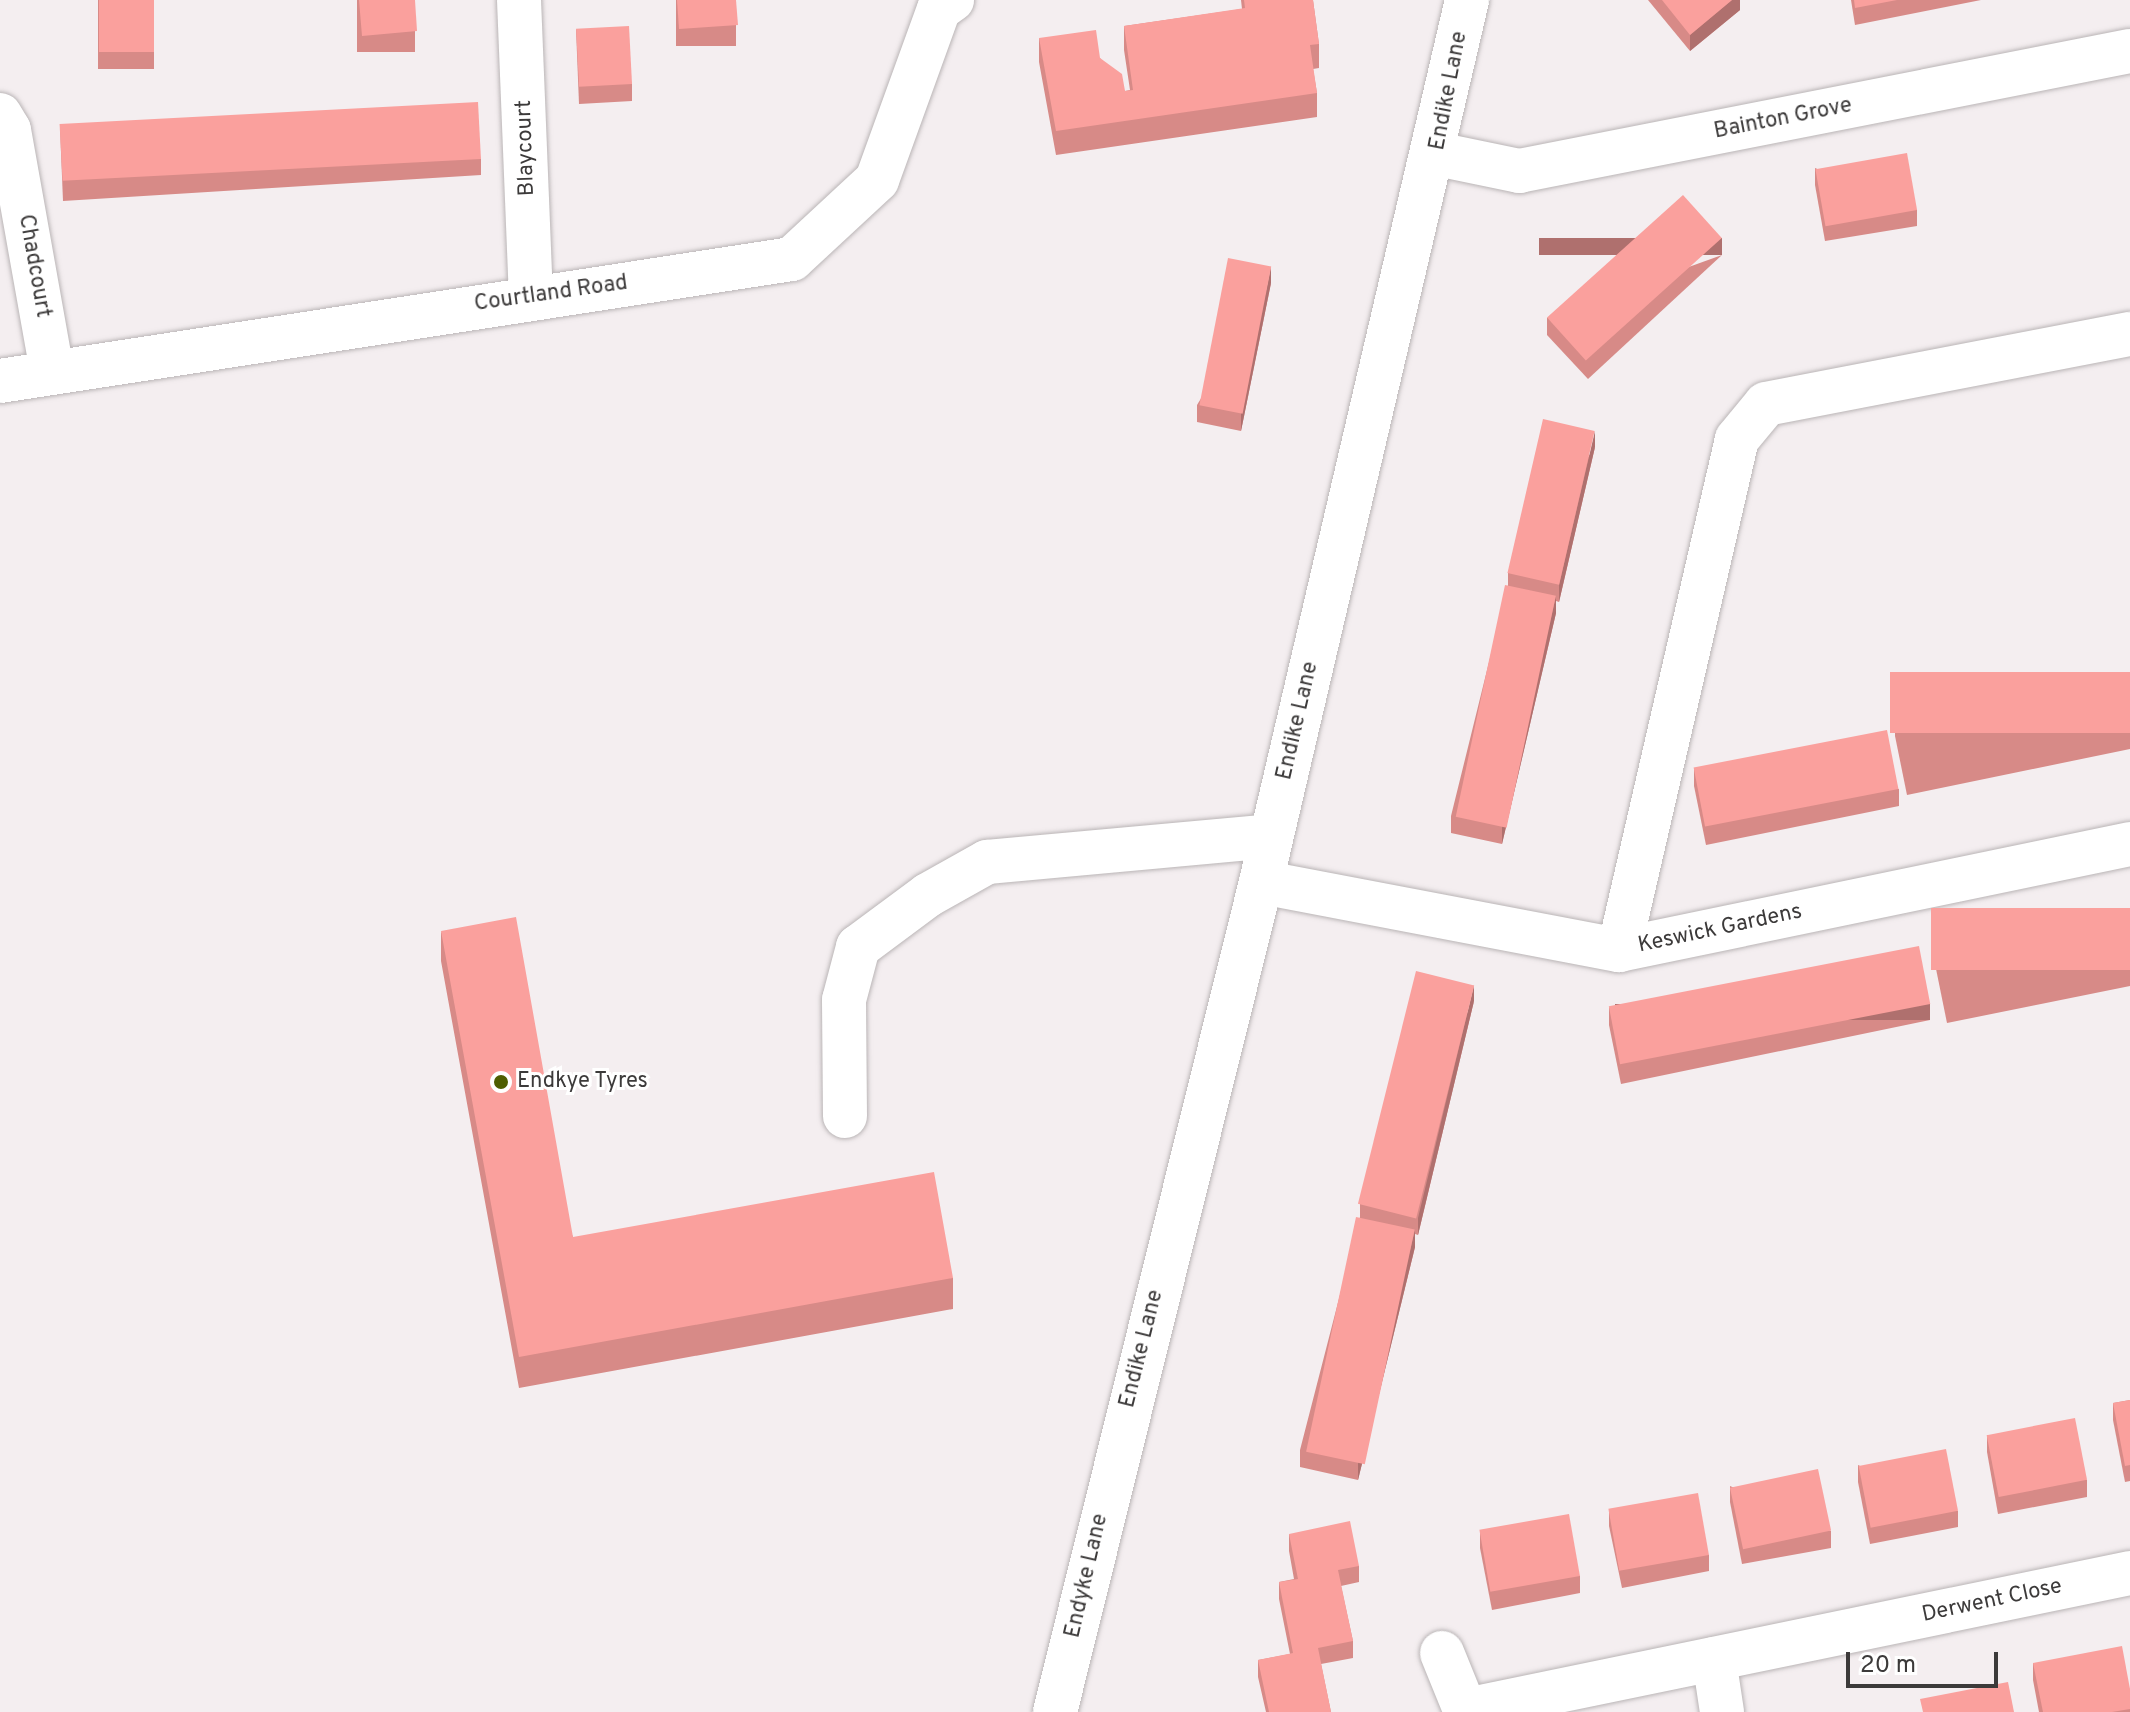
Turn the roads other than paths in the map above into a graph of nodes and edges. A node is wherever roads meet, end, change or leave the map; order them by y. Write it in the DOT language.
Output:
graph roads {
  1 [pos="519,0"];
  2 [pos="952,0"];
  3 [pos="1467,0"];
  4 [pos="2130,51"];
  5 [pos="0,115"];
  6 [pos="1437,154"];
  7 [pos="531,296"];
  8 [pos="2130,334"];
  9 [pos="52,372"];
  10 [pos="0,381"];
  11 [pos="1271,836"];
  12 [pos="2130,844"];
  13 [pos="1261,882"];
  14 [pos="1619,950"];
  15 [pos="845,1116"];
  16 [pos="1119,1439"];
  17 [pos="2130,1573"];
  18 [pos="1442,1653"];
  19 [pos="1714,1659"];
  20 [pos="1466,1711"];
  21 [pos="1055,1712"];
  22 [pos="1722,1712"];
  1 -- 7 [label="street, Blaycourt"];
  2 -- 7 [label="street, Courtland Road"];
  3 -- 6 [label="street, Endike Lane"];
  4 -- 6 [label="street, Bainton Grove"];
  5 -- 9 [label="street, Chadcourt"];
  6 -- 11 [label="street, Endike Lane"];
  7 -- 9 [label="street, Courtland Road"];
  8 -- 14 [label="street"];
  9 -- 10 [label="street, Courtland Road"];
  11 -- 13 [label="street, Endike Lane"];
  11 -- 15 [label="street"];
  12 -- 14 [label="street, Keswick Gardens"];
  13 -- 14 [label="street, Keswick Gardens"];
  13 -- 16 [label="street, Endike Lane"];
  16 -- 21 [label="street, Endyke Lane"];
  17 -- 19 [label="street, Derwent Close"];
  18 -- 20 [label="street, Derwent Close"];
  19 -- 20 [label="street, Derwent Close"];
  19 -- 22 [label="street"];
}
